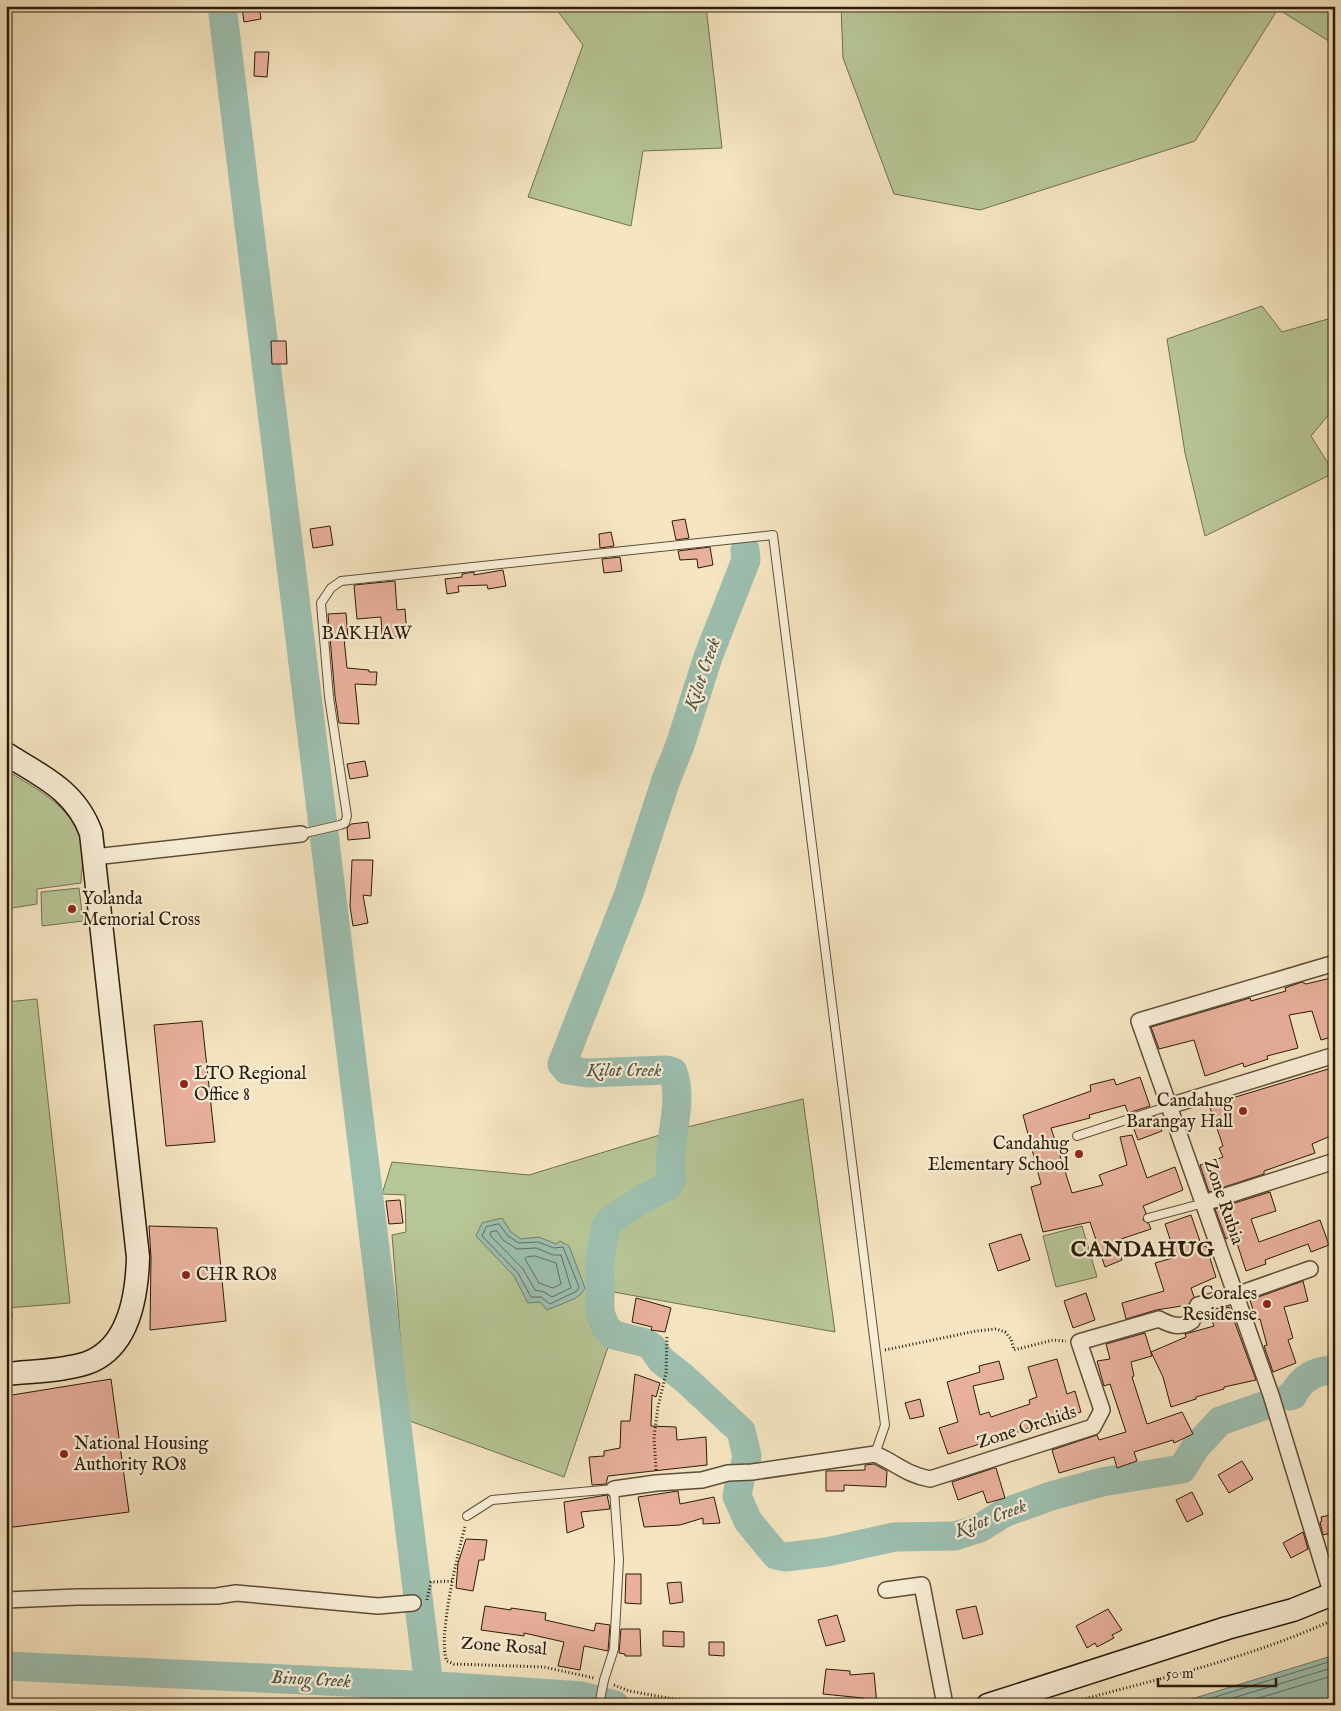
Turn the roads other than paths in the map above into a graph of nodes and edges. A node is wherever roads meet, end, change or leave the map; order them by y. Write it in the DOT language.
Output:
graph roads {
  1 [pos="6,754"];
  2 [pos="301,834"];
  3 [pos="94,857"];
  4 [pos="1335,963"];
  5 [pos="1335,1055"];
  6 [pos="1169,1106"];
  7 [pos="1076,1136"];
  8 [pos="1335,1161"];
  9 [pos="1204,1203"];
  10 [pos="1148,1218"];
  11 [pos="1310,1269"];
  12 [pos="1236,1295"];
  13 [pos="6,1374"];
  14 [pos="875,1454"];
  15 [pos="614,1488"];
  16 [pos="467,1516"];
  17 [pos="886,1590"];
  18 [pos="1334,1594"];
  19 [pos="6,1600"];
  20 [pos="413,1602"];
  21 [pos="600,1705"];
  22 [pos="945,1705"];
  23 [pos="988,1705"];
  1 -- 3 [label="street"];
  2 -- 3 [label="street"];
  2 -- 14 [label="lane"];
  3 -- 13 [label="street"];
  4 -- 6 [label="street, Zone Rubia"];
  5 -- 6 [label="street"];
  6 -- 7 [label="lane"];
  6 -- 9 [label="street, Zone Rubia"];
  8 -- 9 [label="street"];
  9 -- 10 [label="lane"];
  9 -- 12 [label="street, Zone Rubia"];
  11 -- 12 [label="street"];
  12 -- 14 [label="street, Zone Orchids"];
  12 -- 18 [label="street, Zone Rubia"];
  14 -- 15 [label="street"];
  15 -- 16 [label="lane"];
  15 -- 21 [label="lane"];
  17 -- 22 [label="street"];
  18 -- 23 [label="street"];
  19 -- 20 [label="street"];
}
